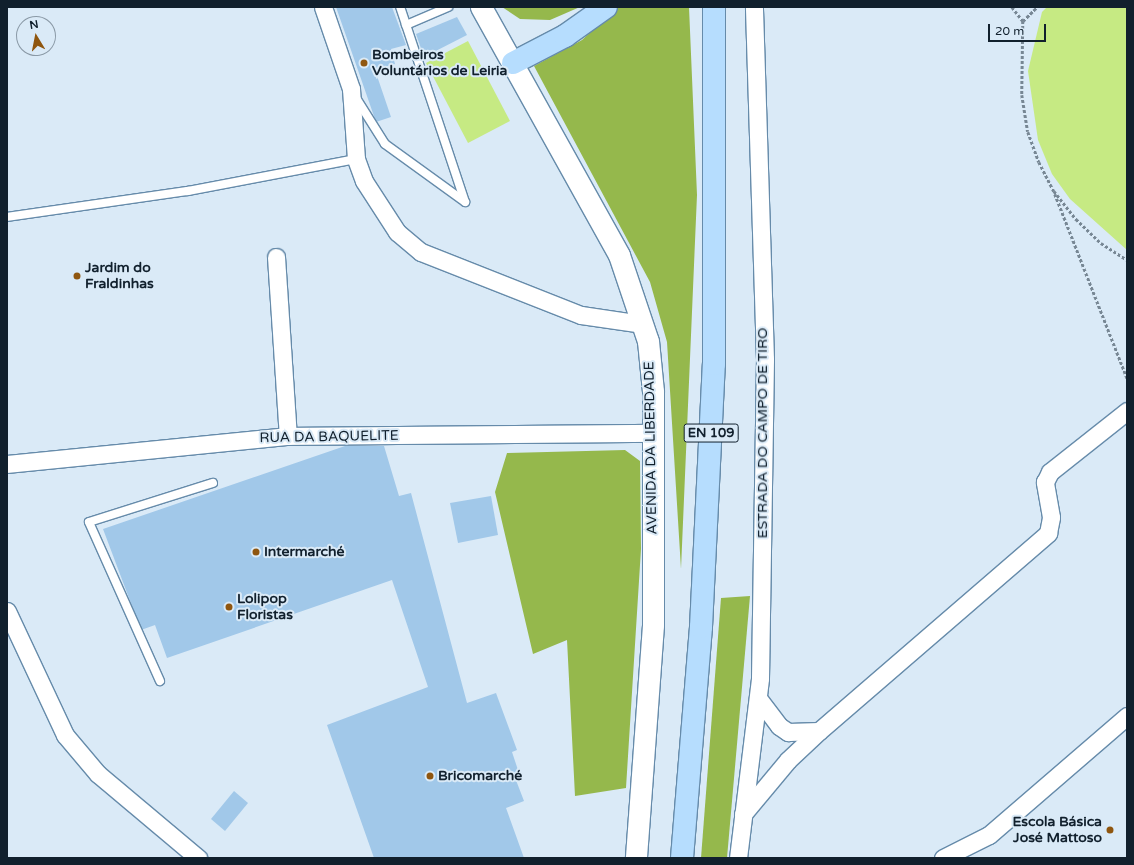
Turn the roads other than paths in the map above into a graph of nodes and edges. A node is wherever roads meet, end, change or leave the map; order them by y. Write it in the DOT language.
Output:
graph roads {
  1 [pos="323,7"];
  2 [pos="400,7"];
  3 [pos="448,7"];
  4 [pos="481,7"];
  5 [pos="606,7"];
  6 [pos="714,7"];
  7 [pos="754,7"];
  8 [pos="406,25"];
  9 [pos="513,63"];
  10 [pos="351,89"];
  11 [pos="356,159"];
  12 [pos="7,217"];
  13 [pos="276,257"];
  14 [pos="643,324"];
  15 [pos="1127,411"];
  16 [pos="653,433"];
  17 [pos="288,436"];
  18 [pos="7,464"];
  19 [pos="213,482"];
  20 [pos="7,610"];
  21 [pos="160,680"];
  22 [pos="758,698"];
  23 [pos="1127,716"];
  24 [pos="819,731"];
  25 [pos="743,814"];
  26 [pos="198,858"];
  27 [pos="636,858"];
  28 [pos="682,858"];
  29 [pos="738,858"];
  30 [pos="943,858"];
  1 -- 10 [label="street"];
  2 -- 8 [label="lane"];
  3 -- 8 [label="lane"];
  4 -- 9 [label="street, AVENIDA DA LIBERDADE"];
  5 -- 9 [label="main road"];
  6 -- 28 [label="main road, EN 109"];
  7 -- 22 [label="street, ESTRADA DO CAMPO DE TIRO"];
  8 -- 10 [label="lane"];
  9 -- 14 [label="street, AVENIDA DA LIBERDADE"];
  10 -- 11 [label="street"];
  11 -- 12 [label="lane"];
  11 -- 14 [label="street"];
  13 -- 17 [label="street"];
  14 -- 16 [label="street, AVENIDA DA LIBERDADE"];
  15 -- 24 [label="street"];
  16 -- 17 [label="street, RUA DA BAQUELITE"];
  16 -- 27 [label="street, AVENIDA DA LIBERDADE"];
  17 -- 18 [label="street, RUA DA BAQUELITE"];
  19 -- 21 [label="lane"];
  20 -- 26 [label="street"];
  22 -- 24 [label="street"];
  22 -- 25 [label="street, ESTRADA DO CAMPO DE TIRO"];
  23 -- 30 [label="street"];
  24 -- 25 [label="street"];
  25 -- 29 [label="street, ESTRADA DO CAMPO DE TIRO"];
}
